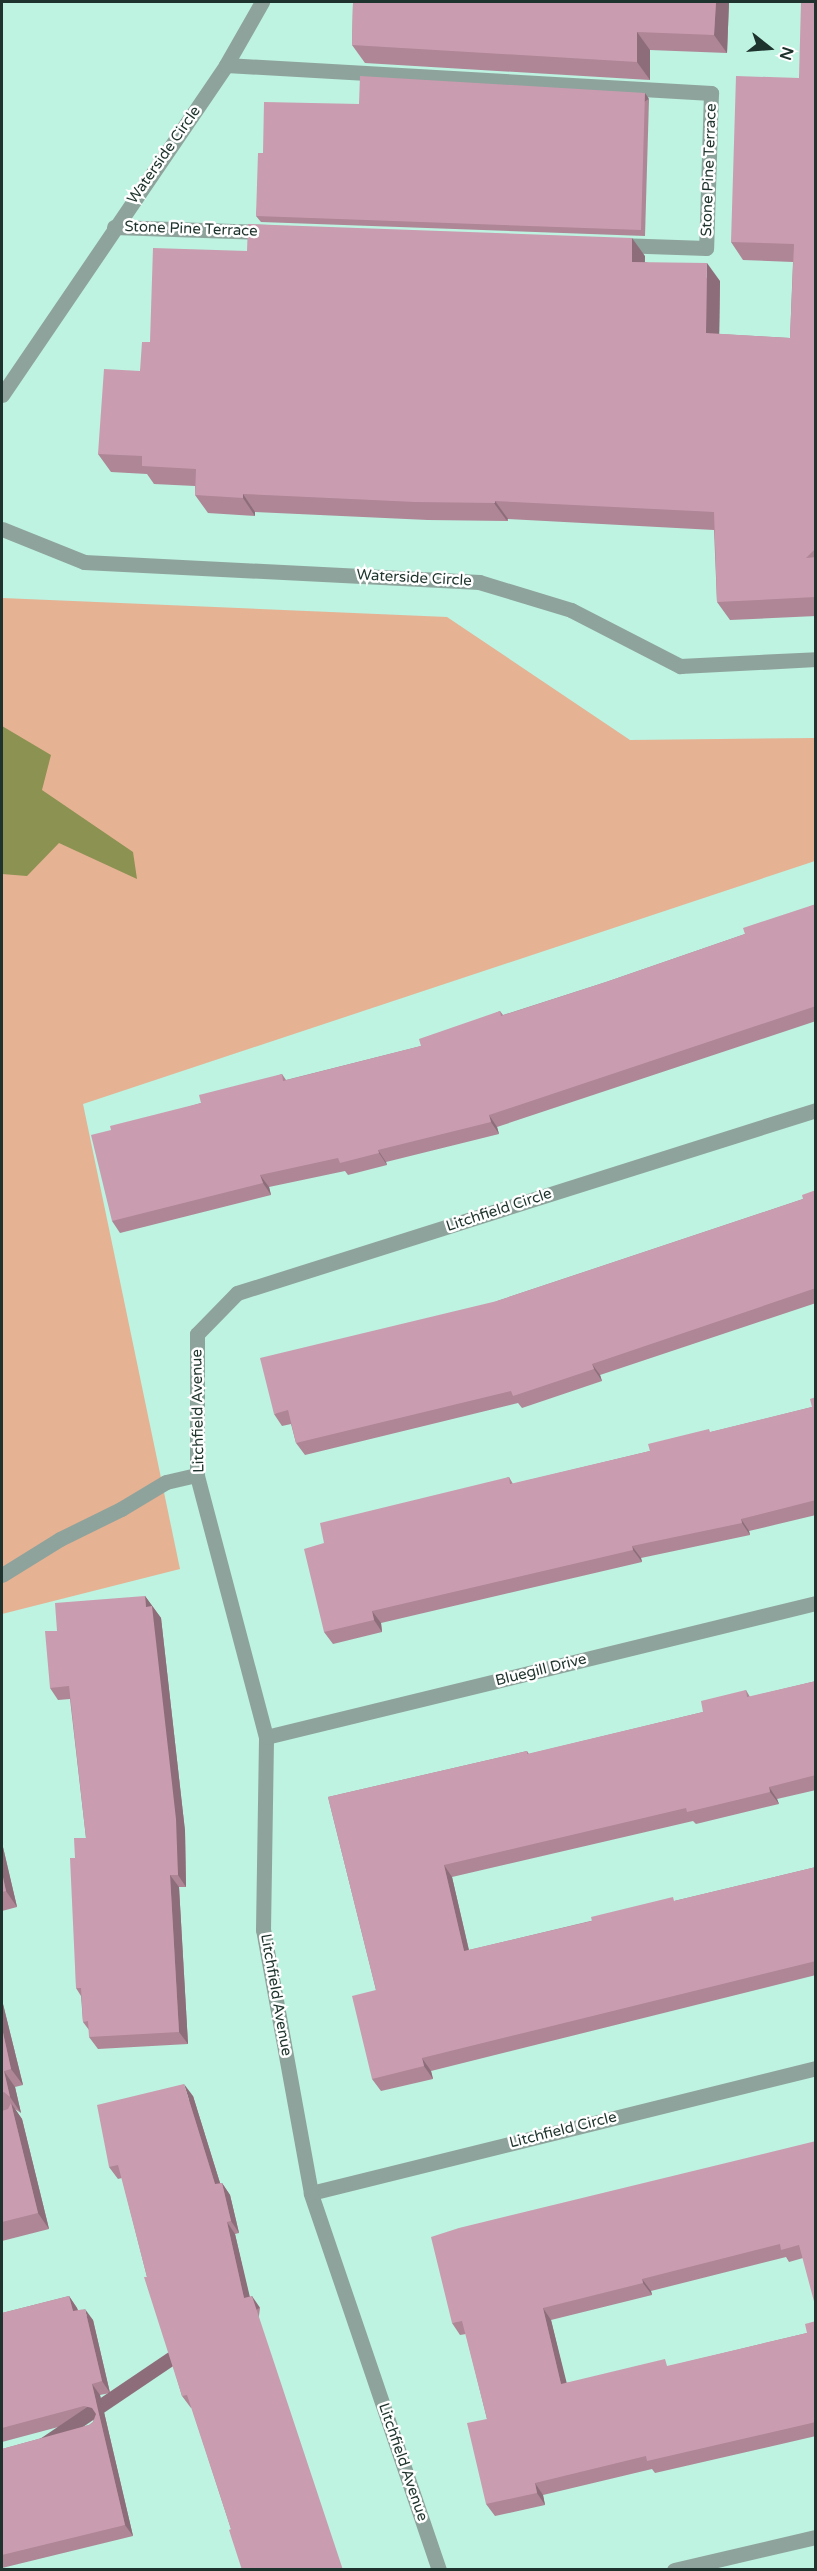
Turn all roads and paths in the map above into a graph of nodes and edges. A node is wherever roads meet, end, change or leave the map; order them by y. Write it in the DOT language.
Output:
graph roads {
  1 [pos="262,2"];
  2 [pos="226,65"];
  3 [pos="114,226"];
  4 [pos="280,233"];
  5 [pos="600,244"];
  6 [pos="2,395"];
  7 [pos="2,529"];
  8 [pos="816,659"];
  9 [pos="816,1110"];
  10 [pos="197,1334"];
  11 [pos="197,1475"];
  12 [pos="2,1575"];
  13 [pos="816,1603"];
  14 [pos="266,1737"];
  15 [pos="816,2068"];
  16 [pos="311,2193"];
  17 [pos="816,2537"];
  18 [pos="439,2570"];
  19 [pos="674,2570"];
  1 -- 2 [label="street, Waterside Circle"];
  2 -- 3 [label="street, Waterside Circle"];
  2 -- 5 [label="street, Stone Pine Terrace"];
  3 -- 4 [label="street, Stone Pine Terrace"];
  3 -- 6 [label="street, Waterside Circle"];
  7 -- 8 [label="street, Waterside Circle"];
  9 -- 10 [label="street, Litchfield Circle"];
  10 -- 11 [label="street, Litchfield Avenue"];
  11 -- 12 [label="street"];
  11 -- 14 [label="street, Litchfield Avenue"];
  13 -- 14 [label="street, Bluegill Drive"];
  14 -- 16 [label="street, Litchfield Avenue"];
  15 -- 16 [label="street, Litchfield Circle"];
  16 -- 18 [label="street, Litchfield Avenue"];
  17 -- 19 [label="street"];
}
